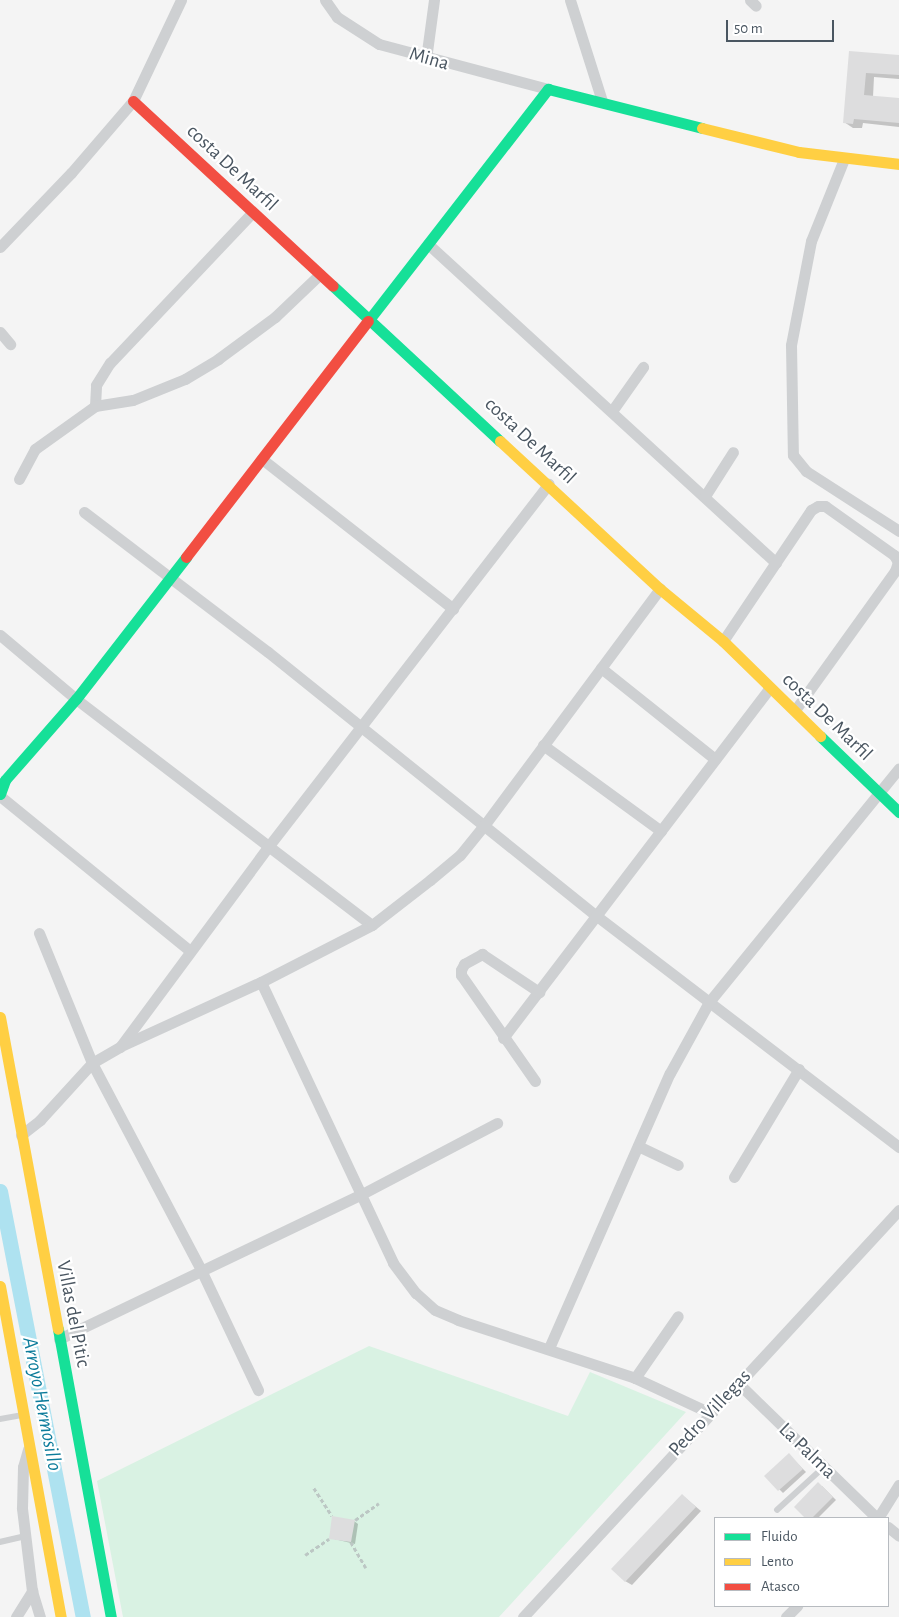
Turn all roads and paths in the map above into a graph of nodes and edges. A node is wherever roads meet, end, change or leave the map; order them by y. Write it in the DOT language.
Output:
graph roads {
  1 [pos="180,0"];
  2 [pos="325,0"];
  3 [pos="434,0"];
  4 [pos="570,0"];
  5 [pos="426,59"];
  6 [pos="548,89"];
  7 [pos="133,101"];
  8 [pos="602,101"];
  9 [pos="844,159"];
  10 [pos="899,164"];
  11 [pos="252,213"];
  12 [pos="428,244"];
  13 [pos="0,247"];
  14 [pos="320,274"];
  15 [pos="370,320"];
  16 [pos="0,332"];
  17 [pos="10,344"];
  18 [pos="643,367"];
  19 [pos="94,406"];
  20 [pos="612,411"];
  21 [pos="733,452"];
  22 [pos="262,459"];
  23 [pos="19,479"];
  24 [pos="549,484"];
  25 [pos="705,496"];
  26 [pos="84,512"];
  27 [pos="899,530"];
  28 [pos="776,564"];
  29 [pos="169,576"];
  30 [pos="660,589"];
  31 [pos="453,609"];
  32 [pos="0,635"];
  33 [pos="722,641"];
  34 [pos="601,668"];
  35 [pos="770,688"];
  36 [pos="76,699"];
  37 [pos="795,710"];
  38 [pos="361,729"];
  39 [pos="543,745"];
  40 [pos="715,760"];
  41 [pos="899,768"];
  42 [pos="2,782"];
  43 [pos="879,792"];
  44 [pos="0,795"];
  45 [pos="899,812"];
  46 [pos="483,827"];
  47 [pos="661,831"];
  48 [pos="268,847"];
  49 [pos="598,917"];
  50 [pos="372,925"];
  51 [pos="39,933"];
  52 [pos="190,951"];
  53 [pos="261,982"];
  54 [pos="539,992"];
  55 [pos="709,1002"];
  56 [pos="0,1017"];
  57 [pos="503,1038"];
  58 [pos="120,1047"];
  59 [pos="92,1062"];
  60 [pos="799,1069"];
  61 [pos="535,1082"];
  62 [pos="497,1123"];
  63 [pos="21,1135"];
  64 [pos="638,1146"];
  65 [pos="899,1148"];
  66 [pos="678,1164"];
  67 [pos="734,1177"];
  68 [pos="360,1195"];
  69 [pos="899,1210"];
  70 [pos="201,1270"];
  71 [pos="0,1286"];
  72 [pos="678,1316"];
  73 [pos="59,1339"];
  74 [pos="549,1348"];
  75 [pos="635,1378"];
  76 [pos="738,1383"];
  77 [pos="258,1390"];
  78 [pos="710,1413"];
  79 [pos="23,1415"];
  80 [pos="0,1419"];
  81 [pos="29,1447"];
  82 [pos="824,1467"];
  83 [pos="899,1485"];
  84 [pos="314,1488"];
  85 [pos="379,1503"];
  86 [pos="777,1510"];
  87 [pos="332,1516"];
  88 [pos="876,1517"];
  89 [pos="878,1517"];
  90 [pos="354,1520"];
  91 [pos="889,1528"];
  92 [pos="25,1536"];
  93 [pos="899,1536"];
  94 [pos="328,1539"];
  95 [pos="0,1542"];
  96 [pos="351,1542"];
  97 [pos="304,1555"];
  98 [pos="366,1568"];
  99 [pos="32,1591"];
  100 [pos="796,1607"];
  101 [pos="16,1617"];
  102 [pos="40,1617"];
  103 [pos="61,1617"];
  104 [pos="111,1617"];
  105 [pos="523,1617"];
  106 [pos="786,1617"];
  1 -- 7 [label="street"];
  2 -- 5 [label="street, Mina"];
  3 -- 5 [label="street"];
  4 -- 8 [label="street"];
  5 -- 6 [label="street, Mina"];
  6 -- 8 [label="street"];
  6 -- 12 [label="street"];
  7 -- 11 [label="street, costa De Marfil"];
  7 -- 13 [label="street"];
  8 -- 9 [label="street"];
  9 -- 10 [label="street"];
  9 -- 27 [label="street"];
  11 -- 14 [label="street, costa De Marfil"];
  11 -- 19 [label="street"];
  12 -- 15 [label="street"];
  12 -- 20 [label="street"];
  14 -- 15 [label="street, costa De Marfil"];
  14 -- 19 [label="street"];
  15 -- 22 [label="street"];
  15 -- 24 [label="street, costa De Marfil"];
  16 -- 17 [label="street"];
  18 -- 20 [label="street"];
  19 -- 23 [label="street"];
  20 -- 25 [label="street"];
  21 -- 25 [label="street"];
  22 -- 29 [label="street"];
  22 -- 31 [label="street"];
  24 -- 30 [label="street, costa De Marfil"];
  24 -- 31 [label="street"];
  25 -- 28 [label="street"];
  26 -- 29 [label="street"];
  28 -- 33 [label="street"];
  28 -- 37 [label="street"];
  29 -- 36 [label="street"];
  29 -- 38 [label="street"];
  30 -- 33 [label="street, costa De Marfil"];
  30 -- 34 [label="street"];
  31 -- 38 [label="street"];
  32 -- 36 [label="street"];
  33 -- 35 [label="street, costa De Marfil"];
  34 -- 39 [label="street"];
  34 -- 40 [label="street"];
  35 -- 37 [label="street, costa De Marfil"];
  35 -- 40 [label="street"];
  36 -- 42 [label="street"];
  36 -- 48 [label="street"];
  37 -- 43 [label="street, costa De Marfil"];
  38 -- 46 [label="street"];
  38 -- 48 [label="street"];
  39 -- 46 [label="street"];
  39 -- 47 [label="street"];
  40 -- 47 [label="street"];
  41 -- 43 [label="street"];
  42 -- 44 [label="street"];
  43 -- 45 [label="street, costa De Marfil"];
  43 -- 55 [label="street"];
  44 -- 52 [label="street"];
  46 -- 49 [label="street"];
  46 -- 50 [label="street"];
  47 -- 49 [label="street"];
  48 -- 50 [label="street"];
  48 -- 52 [label="street"];
  49 -- 54 [label="street"];
  49 -- 55 [label="street"];
  50 -- 53 [label="street"];
  51 -- 59 [label="street"];
  52 -- 58 [label="street"];
  53 -- 58 [label="street"];
  53 -- 68 [label="street"];
  54 -- 57 [label="street"];
  54 -- 57 [label="street"];
  55 -- 60 [label="street"];
  55 -- 64 [label="street"];
  56 -- 63 [label="street, Villas del Pitic"];
  57 -- 61 [label="street"];
  58 -- 59 [label="street"];
  59 -- 63 [label="street"];
  59 -- 70 [label="street"];
  60 -- 65 [label="street"];
  60 -- 67 [label="street"];
  62 -- 68 [label="street"];
  63 -- 73 [label="street, Villas del Pitic"];
  64 -- 66 [label="street"];
  64 -- 74 [label="street"];
  68 -- 70 [label="street"];
  68 -- 74 [label="street"];
  69 -- 76 [label="street, Pedro Villegas"];
  70 -- 73 [label="street"];
  70 -- 77 [label="street"];
  71 -- 79 [label="street"];
  72 -- 75 [label="street"];
  73 -- 104 [label="street, Villas del Pitic"];
  74 -- 75 [label="street"];
  75 -- 78 [label="street"];
  76 -- 78 [label="street, Pedro Villegas"];
  76 -- 82 [label="street, La Palma"];
  78 -- 105 [label="street, Pedro Villegas"];
  79 -- 80 [label="lane"];
  79 -- 81 [label="street"];
  81 -- 92 [label="street"];
  81 -- 103 [label="street"];
  82 -- 86 [label="lane"];
  82 -- 88 [label="street, La Palma"];
  83 -- 89 [label="street"];
  84 -- 87 [label="path"];
  85 -- 90 [label="path"];
  91 -- 93 [label="street"];
  92 -- 95 [label="lane"];
  92 -- 99 [label="street"];
  94 -- 97 [label="path"];
  96 -- 98 [label="path"];
  99 -- 101 [label="street"];
  99 -- 102 [label="street"];
  100 -- 106 [label="street"];
}
